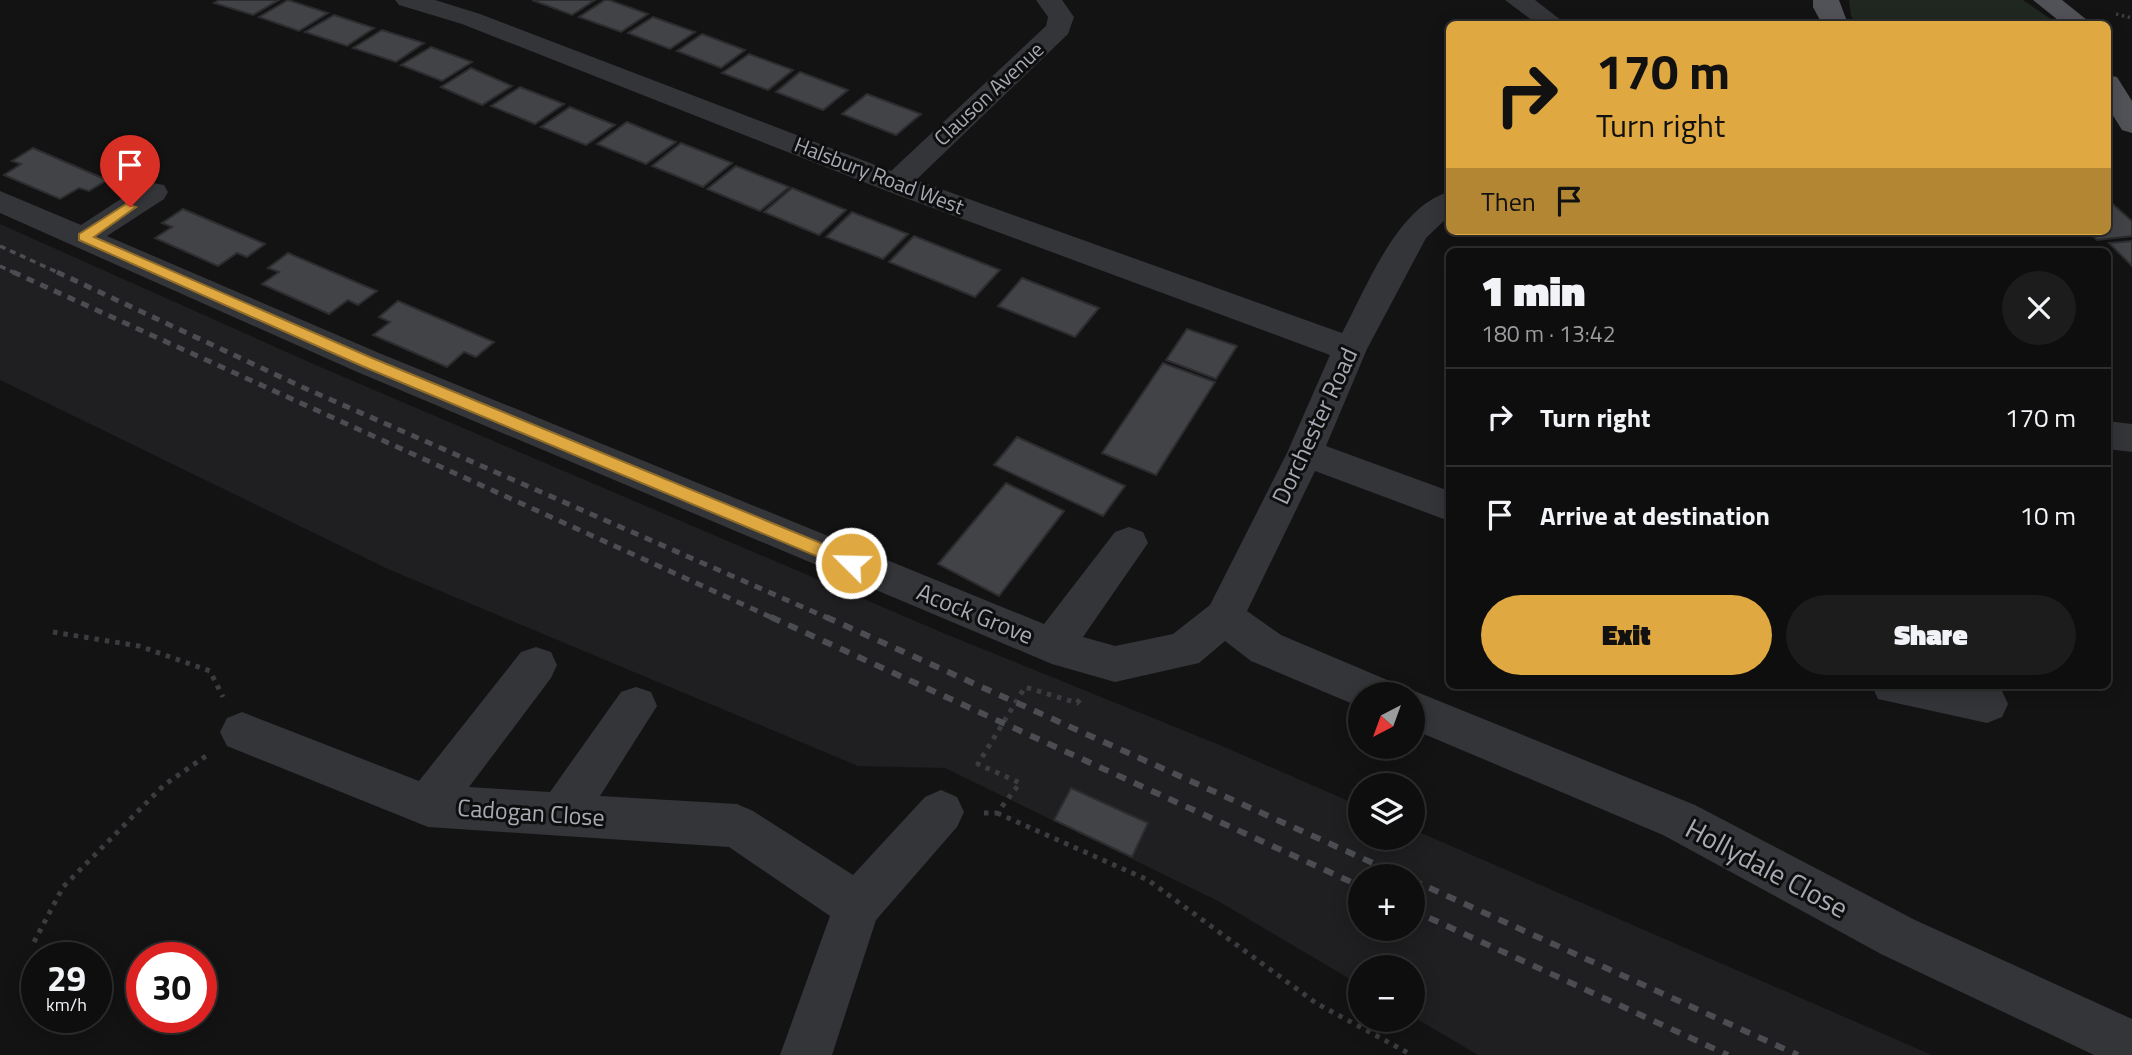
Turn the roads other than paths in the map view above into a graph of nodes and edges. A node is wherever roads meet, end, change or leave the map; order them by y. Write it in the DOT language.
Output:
graph roads {
  1 [pos="408,0"];
  2 [pos="1049,0"];
  3 [pos="1518,0"];
  4 [pos="2046,0"];
  5 [pos="2092,0"];
  6 [pos="1549,21"];
  7 [pos="2075,21"];
  8 [pos="2091,21"];
  9 [pos="2111,90"];
  10 [pos="2132,124"];
  11 [pos="2111,138"];
  12 [pos="2132,150"];
  13 [pos="895,183"];
  14 [pos="153,192"];
  15 [pos="0,201"];
  16 [pos="1446,204"];
  17 [pos="84,237"];
  18 [pos="1350,349"];
  19 [pos="2111,435"];
  20 [pos="2132,438"];
  21 [pos="1305,453"];
  22 [pos="1446,505"];
  23 [pos="1129,543"];
  24 [pos="1224,617"];
  25 [pos="1052,646"];
  26 [pos="1184,650"];
  27 [pos="536,665"];
  28 [pos="1348,683"];
  29 [pos="1909,689"];
  30 [pos="1987,704"];
  31 [pos="636,706"];
  32 [pos="1425,714"];
  33 [pos="242,732"];
  34 [pos="428,806"];
  35 [pos="941,812"];
  36 [pos="561,815"];
  37 [pos="838,893"];
  38 [pos="2117,1039"];
  39 [pos="806,1055"];
  1 -- 13 [label="street, Halsbury Road West"];
  2 -- 13 [label="street, Clauson Avenue"];
  3 -- 6 [label="street"];
  4 -- 7 [label="main road"];
  5 -- 8 [label="main road"];
  9 -- 10 [label="main road"];
  11 -- 12 [label="main road"];
  13 -- 18 [label="street, Halsbury Road West"];
  14 -- 17 [label="street"];
  15 -- 17 [label="street, Acock Grove"];
  16 -- 18 [label="street, Dorchester Road"];
  17 -- 25 [label="street, Acock Grove"];
  18 -- 21 [label="street, Dorchester Road"];
  19 -- 20 [label="street"];
  21 -- 22 [label="street"];
  21 -- 24 [label="street, Dorchester Road"];
  23 -- 25 [label="street"];
  24 -- 26 [label="street, Dorchester Road"];
  24 -- 28 [label="street"];
  25 -- 26 [label="street, Acock Grove"];
  27 -- 34 [label="street"];
  29 -- 30 [label="street"];
  31 -- 36 [label="street"];
  32 -- 38 [label="street, Hollydale Close"];
  33 -- 34 [label="street, Cadogan Close"];
  34 -- 36 [label="street, Cadogan Close"];
  35 -- 37 [label="street"];
  36 -- 37 [label="street, Cadogan Close"];
  37 -- 39 [label="street"];
}
